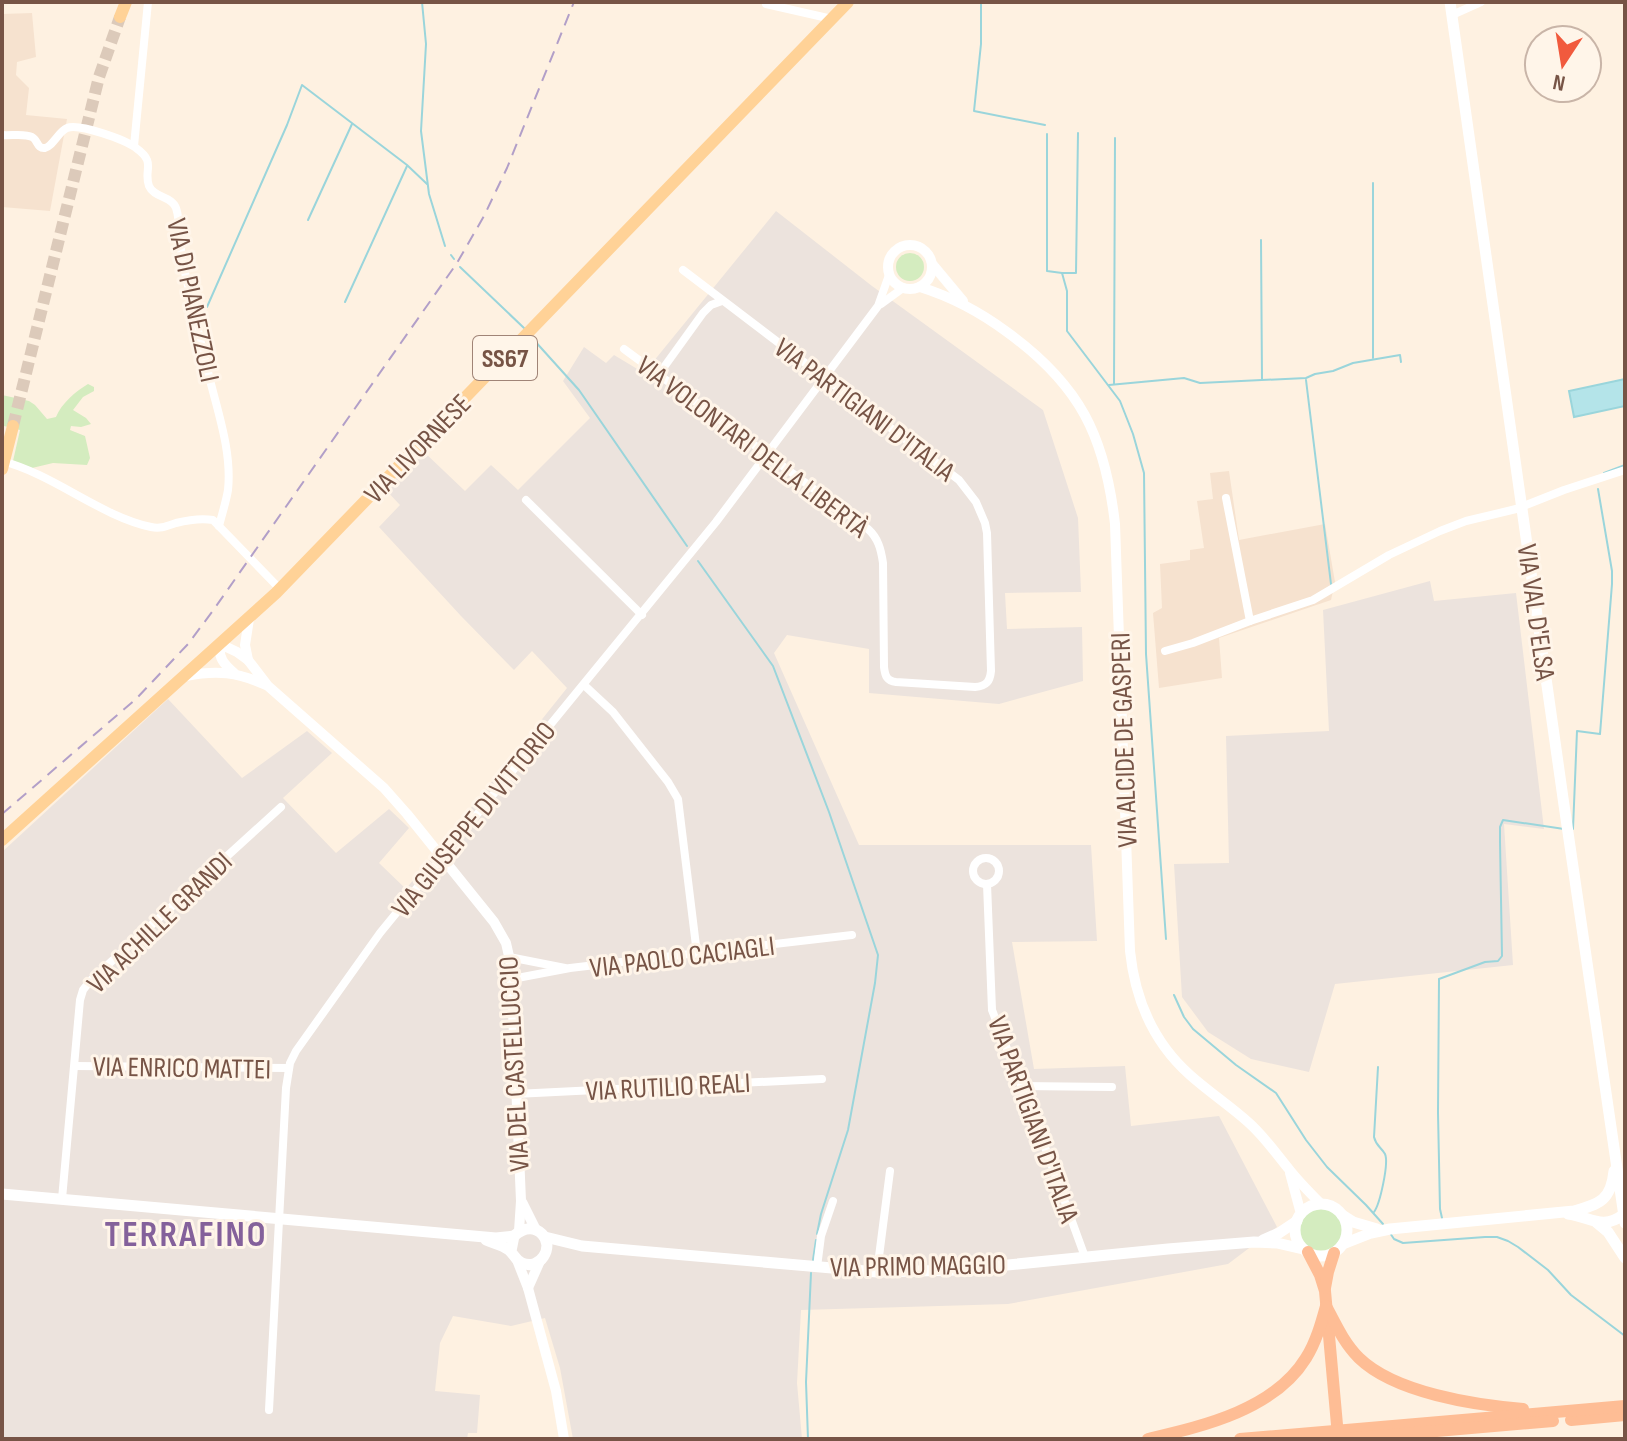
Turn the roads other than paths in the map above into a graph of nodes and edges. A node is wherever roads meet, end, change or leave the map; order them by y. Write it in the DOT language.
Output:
graph roads {
  1 [pos="126,2"];
  2 [pos="148,2"];
  3 [pos="848,2"];
  4 [pos="1450,2"];
  5 [pos="1481,2"];
  6 [pos="766,4"];
  7 [pos="1452,15"];
  8 [pos="120,17"];
  9 [pos="832,19"];
  10 [pos="2,135"];
  11 [pos="134,146"];
  12 [pos="933,265"];
  13 [pos="683,270"];
  14 [pos="889,275"];
  15 [pos="920,287"];
  16 [pos="903,288"];
  17 [pos="722,301"];
  18 [pos="878,306"];
  19 [pos="971,308"];
  20 [pos="624,349"];
  21 [pos="659,374"];
  22 [pos="824,378"];
  23 [pos="13,426"];
  24 [pos="769,454"];
  25 [pos="2,461"];
  26 [pos="2,469"];
  27 [pos="1625,470"];
  28 [pos="1226,498"];
  29 [pos="526,500"];
  30 [pos="1522,507"];
  31 [pos="219,526"];
  32 [pos="280,589"];
  33 [pos="642,615"];
  34 [pos="249,619"];
  35 [pos="1250,621"];
  36 [pos="220,644"];
  37 [pos="1165,651"];
  38 [pos="248,660"];
  39 [pos="234,673"];
  40 [pos="186,676"];
  41 [pos="896,682"];
  42 [pos="584,685"];
  43 [pos="268,686"];
  44 [pos="281,807"];
  45 [pos="2,840"];
  46 [pos="440,857"];
  47 [pos="987,884"];
  48 [pos="852,935"];
  49 [pos="697,954"];
  50 [pos="509,957"];
  51 [pos="570,968"];
  52 [pos="512,979"];
  53 [pos="75,1066"];
  54 [pos="289,1068"];
  55 [pos="822,1079"];
  56 [pos="1021,1086"];
  57 [pos="1112,1087"];
  58 [pos="515,1094"];
  59 [pos="1616,1154"];
  60 [pos="1288,1168"];
  61 [pos="890,1171"];
  62 [pos="2,1194"];
  63 [pos="62,1199"];
  64 [pos="521,1201"];
  65 [pos="833,1201"];
  66 [pos="1321,1204"];
  67 [pos="1591,1206"];
  68 [pos="1563,1213"];
  69 [pos="1342,1214"];
  70 [pos="1299,1217"];
  71 [pos="281,1219"];
  72 [pos="1624,1219"];
  73 [pos="1595,1222"];
  74 [pos="1390,1229"];
  75 [pos="540,1233"];
  76 [pos="516,1234"];
  77 [pos="474,1236"];
  78 [pos="1254,1242"];
  79 [pos="582,1246"];
  80 [pos="1339,1248"];
  81 [pos="1305,1250"];
  82 [pos="514,1256"];
  83 [pos="543,1256"];
  84 [pos="1085,1257"];
  85 [pos="1625,1258"];
  86 [pos="817,1267"];
  87 [pos="877,1272"];
  88 [pos="528,1288"];
  89 [pos="1325,1291"];
  90 [pos="1326,1306"];
  91 [pos="269,1410"];
  92 [pos="1620,1411"];
  93 [pos="1568,1416"];
  94 [pos="564,1439"];
  95 [pos="1148,1439"];
  96 [pos="1240,1439"];
  97 [pos="1339,1439"];
  98 [pos="1345,1439"];
  99 [pos="1472,1439"];
  1 -- 8 [label="main road"];
  2 -- 11 [label="street"];
  3 -- 9 [label="main road, VIA LIVORNESE / SS67"];
  4 -- 7 [label="main road, VIA VAL D'ELSA"];
  5 -- 7 [label="street"];
  6 -- 9 [label="street"];
  7 -- 30 [label="main road, VIA VAL D'ELSA"];
  9 -- 32 [label="main road, VIA LIVORNESE / SS67"];
  10 -- 11 [label="street"];
  11 -- 31 [label="street, VIA DI PIANEZZOLI"];
  12 -- 14 [label="street"];
  12 -- 15 [label="street"];
  12 -- 19 [label="street, VIA ALCIDE DE GASPERI"];
  13 -- 17 [label="street, VIA PARTIGIANI D'ITALIA"];
  14 -- 16 [label="street"];
  14 -- 18 [label="street, VIA GIUSEPPE DI VITTORIO"];
  15 -- 16 [label="street"];
  15 -- 19 [label="street, VIA ALCIDE DE GASPERI"];
  16 -- 18 [label="street, VIA GIUSEPPE DI VITTORIO"];
  17 -- 21 [label="street, VIA VOLONTARI DELLA LIBERTÀ"];
  17 -- 22 [label="street, VIA PARTIGIANI D'ITALIA"];
  18 -- 22 [label="street, VIA GIUSEPPE DI VITTORIO"];
  19 -- 60 [label="street, VIA ALCIDE DE GASPERI"];
  20 -- 21 [label="street, VIA VOLONTARI DELLA LIBERTÀ"];
  21 -- 24 [label="street, VIA VOLONTARI DELLA LIBERTÀ"];
  22 -- 24 [label="street, VIA GIUSEPPE DI VITTORIO"];
  22 -- 41 [label="street, VIA PARTIGIANI D'ITALIA"];
  23 -- 26 [label="main road"];
  24 -- 33 [label="street, VIA GIUSEPPE DI VITTORIO"];
  24 -- 41 [label="street, VIA VOLONTARI DELLA LIBERTÀ"];
  25 -- 31 [label="street"];
  27 -- 30 [label="street"];
  28 -- 35 [label="street"];
  29 -- 33 [label="street"];
  30 -- 35 [label="street"];
  30 -- 59 [label="main road, VIA VAL D'ELSA"];
  31 -- 32 [label="street"];
  32 -- 34 [label="main road, VIA LIVORNESE / SS67"];
  33 -- 42 [label="street, VIA GIUSEPPE DI VITTORIO"];
  34 -- 36 [label="main road, VIA LIVORNESE / SS67"];
  34 -- 38 [label="street"];
  35 -- 37 [label="street"];
  36 -- 38 [label="street, VIA DEL CASTELLUCCIO"];
  36 -- 39 [label="street"];
  36 -- 40 [label="main road, VIA LIVORNESE / SS67"];
  38 -- 43 [label="street, VIA DEL CASTELLUCCIO"];
  39 -- 40 [label="street, VIA DEL CASTELLUCCIO"];
  39 -- 43 [label="street, VIA DEL CASTELLUCCIO"];
  40 -- 45 [label="main road, VIA LIVORNESE / SS67"];
  42 -- 46 [label="street, VIA GIUSEPPE DI VITTORIO"];
  42 -- 49 [label="street"];
  43 -- 46 [label="street, VIA DEL CASTELLUCCIO"];
  44 -- 53 [label="street, VIA ACHILLE GRANDI"];
  46 -- 50 [label="street, VIA DEL CASTELLUCCIO"];
  46 -- 54 [label="street, VIA GIUSEPPE DI VITTORIO"];
  47 -- 56 [label="street, VIA PARTIGIANI D'ITALIA"];
  48 -- 49 [label="street, VIA PAOLO CACIAGLI"];
  49 -- 51 [label="street, VIA PAOLO CACIAGLI"];
  50 -- 51 [label="street"];
  50 -- 52 [label="street, VIA DEL CASTELLUCCIO"];
  51 -- 52 [label="street, VIA PAOLO CACIAGLI"];
  52 -- 58 [label="street, VIA DEL CASTELLUCCIO"];
  53 -- 54 [label="street, VIA ENRICO MATTEI"];
  53 -- 63 [label="street, VIA ACHILLE GRANDI"];
  54 -- 71 [label="street, VIA GIUSEPPE DI VITTORIO"];
  55 -- 58 [label="street, VIA RUTILIO REALI"];
  56 -- 57 [label="street"];
  56 -- 84 [label="street, VIA PARTIGIANI D'ITALIA"];
  58 -- 64 [label="street, VIA DEL CASTELLUCCIO"];
  59 -- 67 [label="main road"];
  59 -- 72 [label="main road, VIA VAL D'ELSA"];
  60 -- 66 [label="street, VIA ALCIDE DE GASPERI"];
  60 -- 70 [label="street, VIA ALCIDE DE GASPERI"];
  61 -- 87 [label="street"];
  62 -- 63 [label="main road, VIA PRIMO MAGGIO"];
  63 -- 71 [label="main road, VIA PRIMO MAGGIO"];
  64 -- 75 [label="street"];
  64 -- 76 [label="street, VIA DEL CASTELLUCCIO"];
  65 -- 86 [label="street"];
  66 -- 69 [label="main road"];
  66 -- 70 [label="main road"];
  67 -- 68 [label="main road"];
  67 -- 72 [label="main road"];
  68 -- 73 [label="main road"];
  68 -- 74 [label="main road"];
  69 -- 74 [label="main road"];
  69 -- 80 [label="main road"];
  70 -- 78 [label="main road, VIA PRIMO MAGGIO"];
  70 -- 81 [label="main road"];
  71 -- 77 [label="main road, VIA PRIMO MAGGIO"];
  71 -- 91 [label="street, VIA GIUSEPPE DI VITTORIO"];
  72 -- 73 [label="main road"];
  73 -- 85 [label="main road"];
  74 -- 80 [label="main road"];
  75 -- 76 [label="main road, VIA PRIMO MAGGIO"];
  75 -- 79 [label="main road, VIA PRIMO MAGGIO"];
  75 -- 83 [label="main road"];
  76 -- 77 [label="main road, VIA PRIMO MAGGIO"];
  76 -- 82 [label="main road"];
  77 -- 82 [label="main road, VIA PRIMO MAGGIO"];
  78 -- 81 [label="main road, VIA PRIMO MAGGIO"];
  78 -- 84 [label="main road, VIA PRIMO MAGGIO"];
  79 -- 83 [label="main road, VIA PRIMO MAGGIO"];
  79 -- 86 [label="main road, VIA PRIMO MAGGIO"];
  80 -- 81 [label="main road"];
  80 -- 89 [label="highway"];
  81 -- 89 [label="highway"];
  82 -- 83 [label="main road, VIA PRIMO MAGGIO"];
  82 -- 88 [label="street"];
  83 -- 88 [label="street"];
  84 -- 87 [label="main road, VIA PRIMO MAGGIO"];
  86 -- 87 [label="main road, VIA PRIMO MAGGIO"];
  88 -- 94 [label="street"];
  89 -- 90 [label="highway"];
  90 -- 93 [label="highway"];
  90 -- 95 [label="highway"];
  90 -- 97 [label="highway"];
  92 -- 93 [label="highway"];
  93 -- 96 [label="highway"];
  93 -- 98 [label="highway"];
  93 -- 99 [label="highway"];
}
